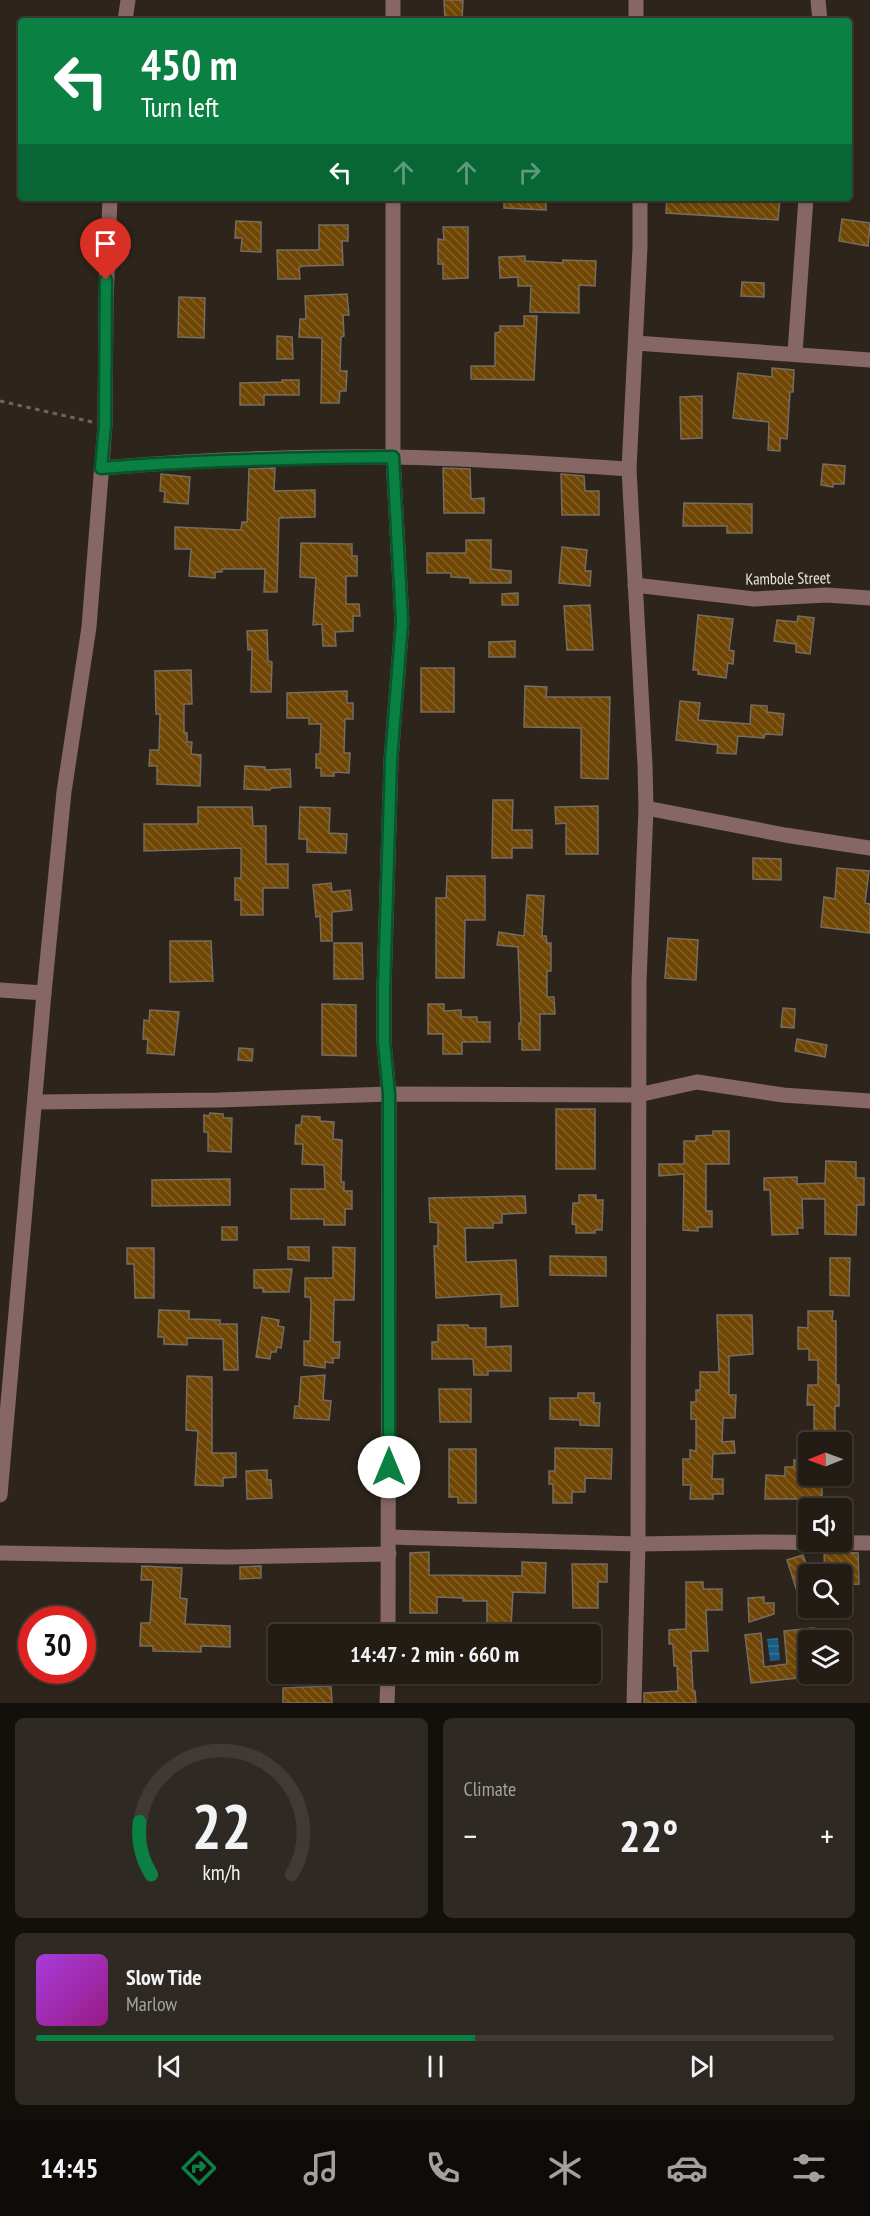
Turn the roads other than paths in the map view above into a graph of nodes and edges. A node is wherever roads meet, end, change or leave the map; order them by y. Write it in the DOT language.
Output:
graph roads {
  1 [pos="128,0"];
  2 [pos="393,0"];
  3 [pos="636,0"];
  4 [pos="819,0"];
  5 [pos="125,18"];
  6 [pos="393,18"];
  7 [pos="636,18"];
  8 [pos="820,18"];
  9 [pos="110,201"];
  10 [pos="393,201"];
  11 [pos="640,201"];
  12 [pos="806,201"];
  13 [pos="636,343"];
  14 [pos="795,353"];
  15 [pos="870,360"];
  16 [pos="393,457"];
  17 [pos="101,468"];
  18 [pos="629,469"];
  19 [pos="635,585"];
  20 [pos="870,598"];
  21 [pos="646,808"];
  22 [pos="870,848"];
  23 [pos="0,990"];
  24 [pos="44,993"];
  25 [pos="389,1094"];
  26 [pos="638,1095"];
  27 [pos="870,1101"];
  28 [pos="36,1102"];
  29 [pos="0,1495"];
  30 [pos="389,1537"];
  31 [pos="638,1544"];
  32 [pos="870,1544"];
  33 [pos="0,1553"];
  34 [pos="389,1554"];
  35 [pos="388,1624"];
  36 [pos="388,1684"];
  37 [pos="387,1703"];
  38 [pos="634,1703"];
  1 -- 5 [label="street"];
  2 -- 6 [label="street"];
  3 -- 7 [label="street"];
  4 -- 8 [label="street"];
  9 -- 17 [label="street"];
  10 -- 16 [label="street"];
  11 -- 13 [label="street"];
  12 -- 14 [label="street"];
  13 -- 14 [label="street"];
  13 -- 18 [label="street"];
  14 -- 15 [label="street"];
  16 -- 17 [label="street"];
  16 -- 18 [label="street"];
  16 -- 25 [label="street"];
  17 -- 24 [label="street"];
  18 -- 19 [label="street"];
  19 -- 20 [label="street, Kambole Street"];
  19 -- 21 [label="street"];
  21 -- 22 [label="street"];
  21 -- 26 [label="street"];
  23 -- 24 [label="street"];
  24 -- 28 [label="street"];
  25 -- 26 [label="street"];
  25 -- 28 [label="street"];
  25 -- 30 [label="street"];
  26 -- 27 [label="street"];
  26 -- 31 [label="street"];
  28 -- 29 [label="street"];
  30 -- 31 [label="street"];
  30 -- 34 [label="street"];
  31 -- 32 [label="street"];
  31 -- 38 [label="street"];
  33 -- 34 [label="street"];
  34 -- 35 [label="street"];
  36 -- 37 [label="street"];
}
